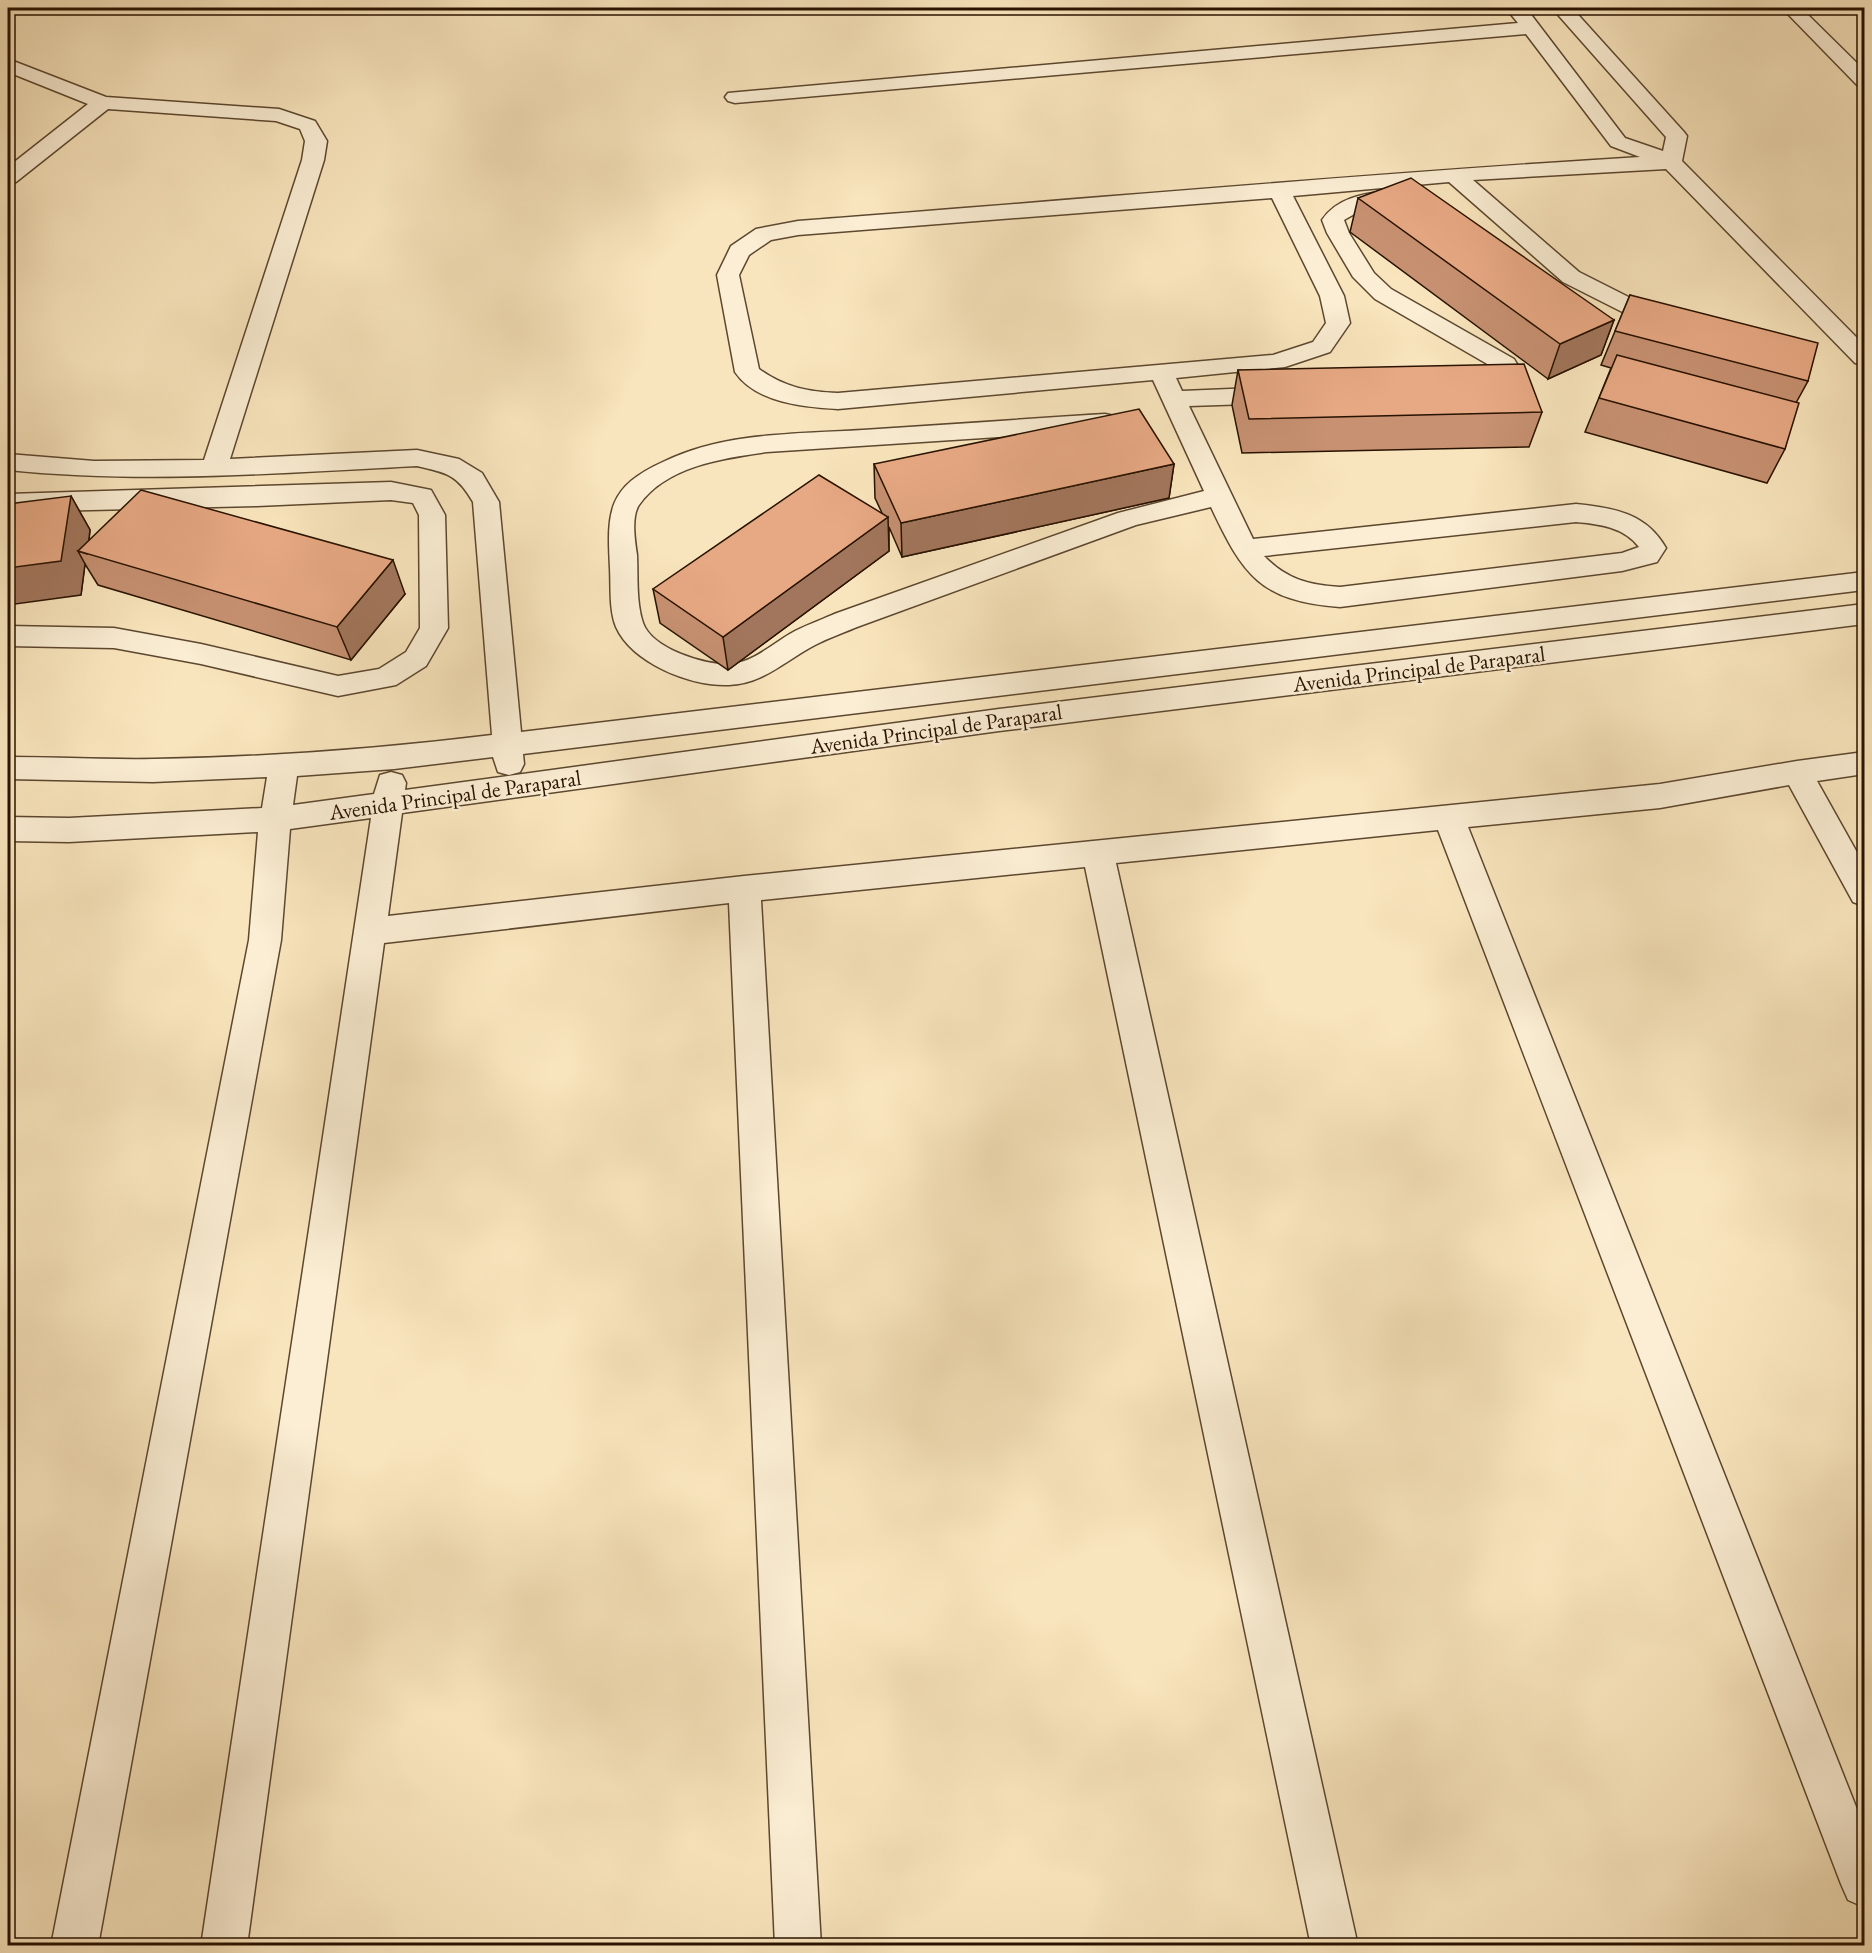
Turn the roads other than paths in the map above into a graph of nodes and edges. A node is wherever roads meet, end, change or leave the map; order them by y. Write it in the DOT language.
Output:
graph roads {
  1 [pos="1516,8"];
  2 [pos="1562,8"];
  3 [pos="1791,8"];
  4 [pos="1532,28"];
  5 [pos="8,65"];
  6 [pos="1864,81"];
  7 [pos="735,97"];
  8 [pos="103,103"];
  9 [pos="1671,162"];
  10 [pos="1454,175"];
  11 [pos="8,177"];
  12 [pos="1279,191"];
  13 [pos="1473,191"];
  14 [pos="1677,331"];
  15 [pos="1864,358"];
  16 [pos="1505,364"];
  17 [pos="1161,372"];
  18 [pos="956,391"];
  19 [pos="1303,394"];
  20 [pos="1173,399"];
  21 [pos="1105,422"];
  22 [pos="966,430"];
  23 [pos="8,462"];
  24 [pos="214,468"];
  25 [pos="1220,496"];
  26 [pos="8,503"];
  27 [pos="1244,549"];
  28 [pos="1864,581"];
  29 [pos="1864,614"];
  30 [pos="10,641"];
  31 [pos="507,744"];
  32 [pos="394,758"];
  33 [pos="1864,764"];
  34 [pos="284,766"];
  35 [pos="8,768"];
  36 [pos="1797,772"];
  37 [pos="510,788"];
  38 [pos="388,803"];
  39 [pos="1449,818"];
  40 [pos="275,819"];
  41 [pos="8,829"];
  42 [pos="1098,854"];
  43 [pos="744,889"];
  44 [pos="1864,893"];
  45 [pos="371,931"];
  46 [pos="1864,1884"];
  47 [pos="74,1946"];
  48 [pos="224,1946"];
  49 [pos="798,1946"];
  50 [pos="1335,1946"];
  1 -- 4 [label="street"];
  2 -- 9 [label="street"];
  3 -- 6 [label="street"];
  4 -- 7 [label="street"];
  4 -- 9 [label="street"];
  5 -- 8 [label="street"];
  8 -- 11 [label="street"];
  8 -- 24 [label="street"];
  9 -- 10 [label="street"];
  9 -- 15 [label="street"];
  10 -- 12 [label="street"];
  10 -- 13 [label="street"];
  12 -- 17 [label="street"];
  12 -- 18 [label="street"];
  13 -- 14 [label="street"];
  13 -- 16 [label="street"];
  17 -- 18 [label="street"];
  17 -- 20 [label="street"];
  18 -- 22 [label="street"];
  19 -- 20 [label="street"];
  20 -- 25 [label="street"];
  21 -- 22 [label="street"];
  22 -- 25 [label="street"];
  23 -- 24 [label="street"];
  24 -- 31 [label="street"];
  25 -- 27 [label="street"];
  26 -- 30 [label="street"];
  27 -- 27 [label="street"];
  28 -- 31 [label="street, Avenida Principal de Paraparal"];
  29 -- 37 [label="street, Avenida Principal de Paraparal"];
  31 -- 32 [label="street, Avenida Principal de Paraparal"];
  31 -- 37 [label="street"];
  32 -- 34 [label="street, Avenida Principal de Paraparal"];
  32 -- 38 [label="street"];
  33 -- 36 [label="street"];
  34 -- 35 [label="street, Avenida Principal de Paraparal"];
  34 -- 40 [label="street"];
  36 -- 39 [label="street"];
  36 -- 44 [label="street"];
  37 -- 38 [label="street, Avenida Principal de Paraparal"];
  38 -- 40 [label="street, Avenida Principal de Paraparal"];
  38 -- 45 [label="street"];
  39 -- 42 [label="street"];
  39 -- 46 [label="street"];
  40 -- 41 [label="street, Avenida Principal de Paraparal"];
  40 -- 47 [label="street"];
  42 -- 43 [label="street"];
  42 -- 50 [label="street"];
  43 -- 45 [label="street"];
  43 -- 49 [label="street"];
  45 -- 48 [label="street"];
}
